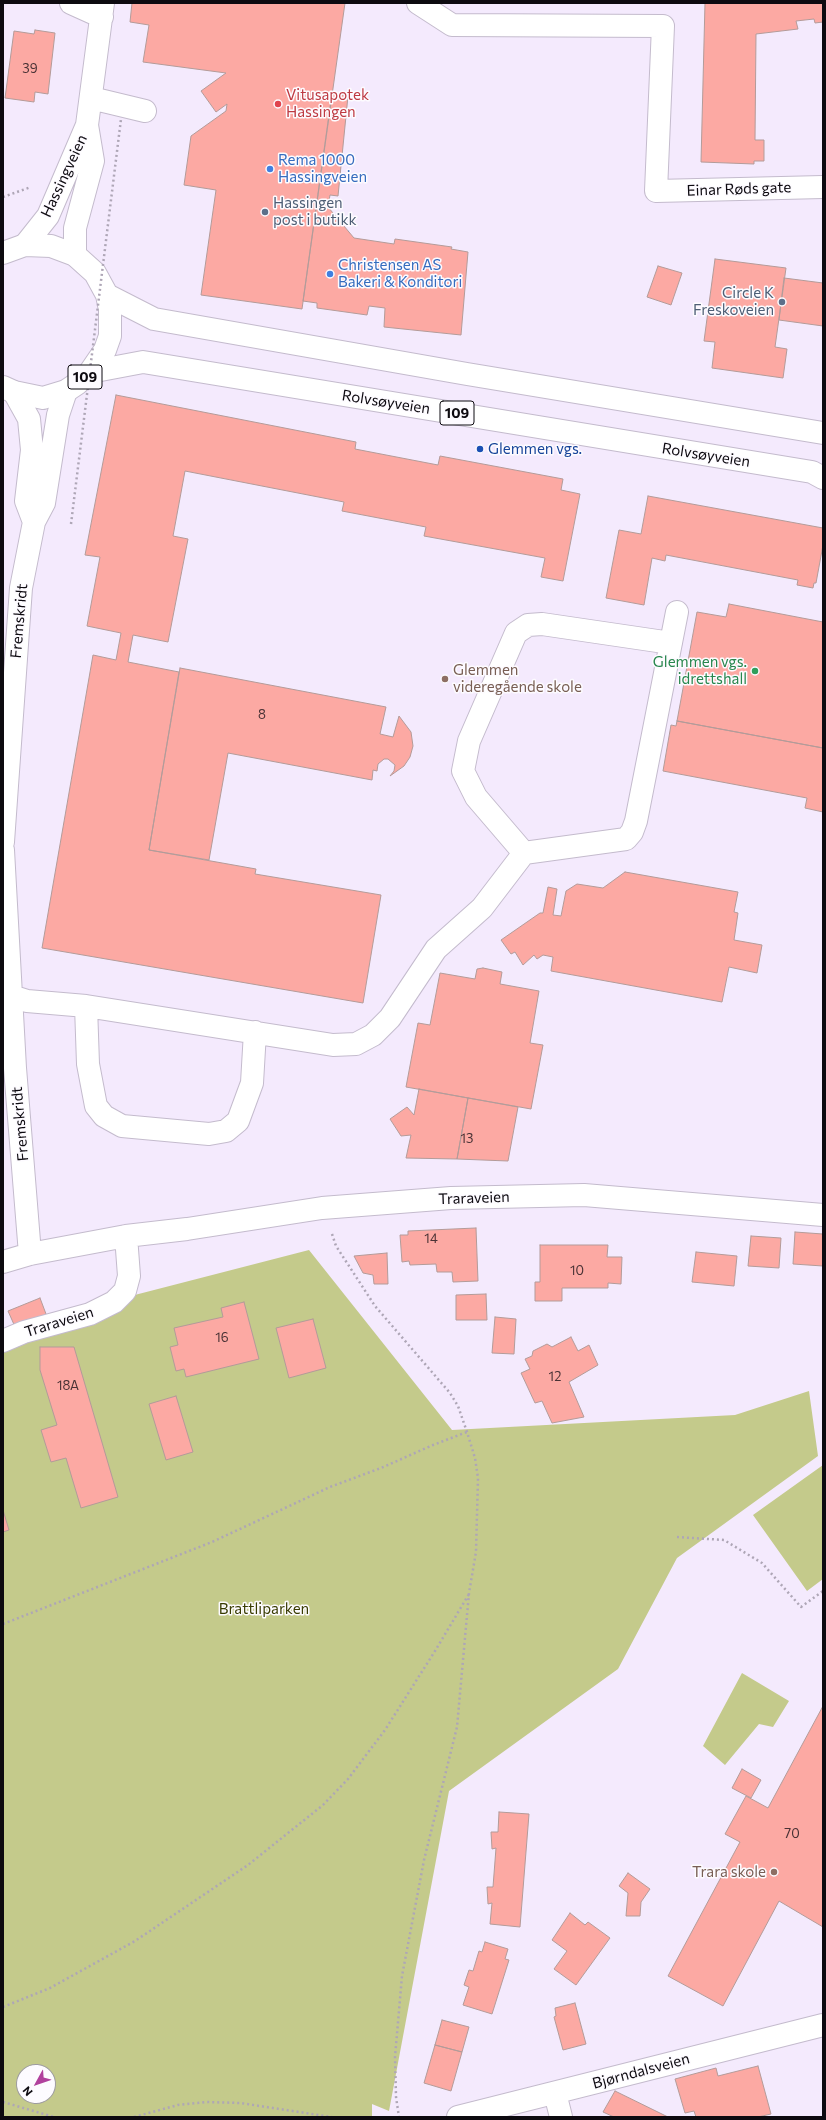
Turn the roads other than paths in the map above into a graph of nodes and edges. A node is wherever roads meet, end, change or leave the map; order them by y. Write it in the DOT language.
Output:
graph roads {
  1 [pos="71,3"];
  2 [pos="418,3"];
  3 [pos="102,10"];
  4 [pos="91,98"];
  5 [pos="145,111"];
  6 [pos="87,125"];
  7 [pos="823,187"];
  8 [pos="25,245"];
  9 [pos="3,252"];
  10 [pos="75,255"];
  11 [pos="107,295"];
  12 [pos="90,372"];
  13 [pos="8,390"];
  14 [pos="66,391"];
  15 [pos="823,433"];
  16 [pos="823,478"];
  17 [pos="34,522"];
  18 [pos="12,587"];
  19 [pos="677,612"];
  20 [pos="671,643"];
  21 [pos="3,842"];
  22 [pos="3,850"];
  23 [pos="524,853"];
  24 [pos="11,996"];
  25 [pos="86,1006"];
  26 [pos="255,1032"];
  27 [pos="9,1053"];
  28 [pos="823,1215"];
  29 [pos="126,1236"];
  30 [pos="30,1254"];
  31 [pos="3,1262"];
  32 [pos="3,1341"];
  33 [pos="818,2026"];
  34 [pos="555,2093"];
  35 [pos="458,2117"];
  36 [pos="561,2117"];
  1 -- 3 [label="street"];
  2 -- 7 [label="street, Einar Røds gate"];
  3 -- 4 [label="street, Hassingveien"];
  4 -- 5 [label="street"];
  4 -- 6 [label="street, Hassingveien"];
  6 -- 8 [label="street, Hassingveien"];
  6 -- 10 [label="street, Hassingveien"];
  8 -- 9 [label="street, 109"];
  8 -- 10 [label="street, 109"];
  10 -- 11 [label="street, 109"];
  11 -- 12 [label="street, 109"];
  11 -- 15 [label="street"];
  12 -- 14 [label="street, 109"];
  12 -- 16 [label="street, Rolvsøyveien / 109"];
  13 -- 14 [label="street, 109"];
  13 -- 17 [label="street"];
  14 -- 17 [label="street, Fremskridt"];
  17 -- 18 [label="street, Fremskridt"];
  18 -- 21 [label="street, Fremskridt"];
  19 -- 20 [label="street"];
  20 -- 23 [label="street"];
  20 -- 23 [label="street"];
  22 -- 24 [label="street, Fremskridt"];
  23 -- 26 [label="street"];
  24 -- 25 [label="street"];
  24 -- 27 [label="street, Fremskridt"];
  25 -- 26 [label="street"];
  25 -- 26 [label="street"];
  27 -- 30 [label="street, Fremskridt"];
  28 -- 29 [label="street, Traraveien"];
  29 -- 30 [label="street, Traraveien"];
  29 -- 32 [label="street, Traraveien"];
  30 -- 31 [label="street, Traraveien"];
  33 -- 34 [label="street, Bjørndalsveien"];
  34 -- 35 [label="street, Bjørndalsveien"];
  34 -- 36 [label="street"];
}
